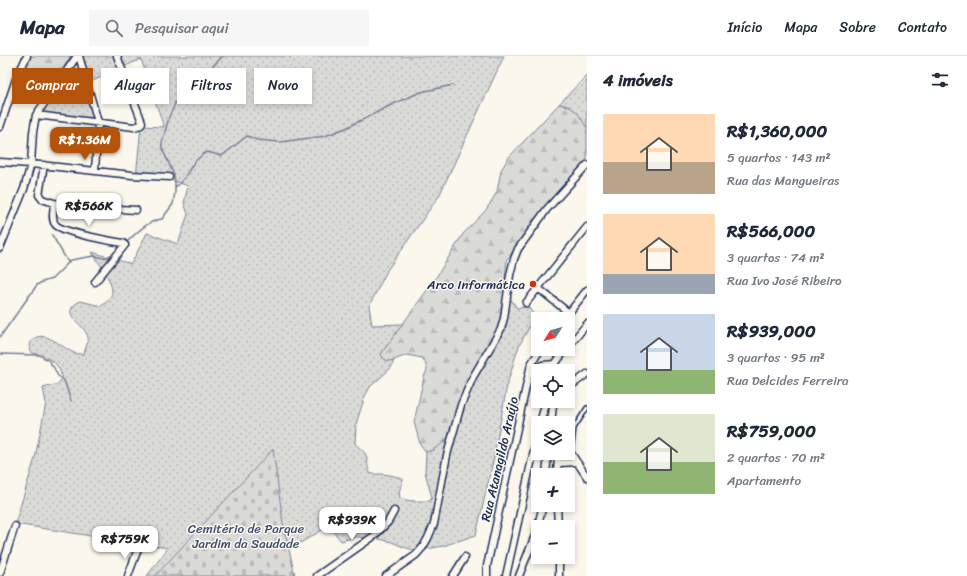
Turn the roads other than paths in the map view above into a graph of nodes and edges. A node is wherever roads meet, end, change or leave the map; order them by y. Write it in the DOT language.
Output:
graph roads {
  1 [pos="27,56"];
  2 [pos="78,56"];
  3 [pos="117,56"];
  4 [pos="36,115"];
  5 [pos="98,122"];
  6 [pos="0,127"];
  7 [pos="0,162"];
  8 [pos="31,164"];
  9 [pos="44,165"];
  10 [pos="587,165"];
  11 [pos="95,171"];
  12 [pos="584,173"];
  13 [pos="169,177"];
  14 [pos="54,203"];
  15 [pos="136,210"];
  16 [pos="587,227"];
  17 [pos="0,248"];
  18 [pos="95,282"];
  19 [pos="538,288"];
  20 [pos="587,290"];
  21 [pos="526,303"];
  22 [pos="568,312"];
  23 [pos="570,312"];
  24 [pos="587,324"];
  25 [pos="575,338"];
  26 [pos="536,356"];
  27 [pos="561,356"];
  28 [pos="555,364"];
  29 [pos="529,374"];
  30 [pos="587,374"];
  31 [pos="575,383"];
  32 [pos="587,408"];
  33 [pos="575,426"];
  34 [pos="575,459"];
  35 [pos="532,460"];
  36 [pos="577,462"];
  37 [pos="558,463"];
  38 [pos="558,468"];
  39 [pos="587,477"];
  40 [pos="394,511"];
  41 [pos="541,512"];
  42 [pos="15,526"];
  43 [pos="138,549"];
  44 [pos="465,557"];
  45 [pos="559,564"];
  46 [pos="0,573"];
  47 [pos="128,576"];
  48 [pos="317,576"];
  49 [pos="386,576"];
  50 [pos="452,576"];
  51 [pos="487,576"];
  52 [pos="506,576"];
  53 [pos="519,576"];
  54 [pos="559,576"];
  1 -- 6 [label="street"];
  2 -- 4 [label="street"];
  2 -- 5 [label="street"];
  3 -- 5 [label="street"];
  4 -- 5 [label="street"];
  4 -- 8 [label="street"];
  5 -- 11 [label="street"];
  7 -- 8 [label="street"];
  8 -- 9 [label="street"];
  8 -- 17 [label="street"];
  9 -- 11 [label="street"];
  9 -- 14 [label="street"];
  10 -- 12 [label="street"];
  11 -- 13 [label="street"];
  12 -- 49 [label="street"];
  14 -- 15 [label="street"];
  14 -- 18 [label="street"];
  16 -- 19 [label="street"];
  19 -- 21 [label="street"];
  19 -- 22 [label="street"];
  20 -- 23 [label="street"];
  24 -- 25 [label="street"];
  26 -- 29 [label="street, Rua Atanagildo Araújo"];
  27 -- 28 [label="street"];
  29 -- 51 [label="street, Rua Atanagildo Araújo"];
  30 -- 31 [label="street"];
  32 -- 33 [label="lane"];
  34 -- 36 [label="street"];
  35 -- 52 [label="street"];
  36 -- 37 [label="street"];
  36 -- 39 [label="street"];
  37 -- 38 [label="street"];
  40 -- 48 [label="street"];
  41 -- 53 [label="street"];
  42 -- 46 [label="street"];
  43 -- 47 [label="street"];
  44 -- 50 [label="street"];
  45 -- 54 [label="street"];
}
